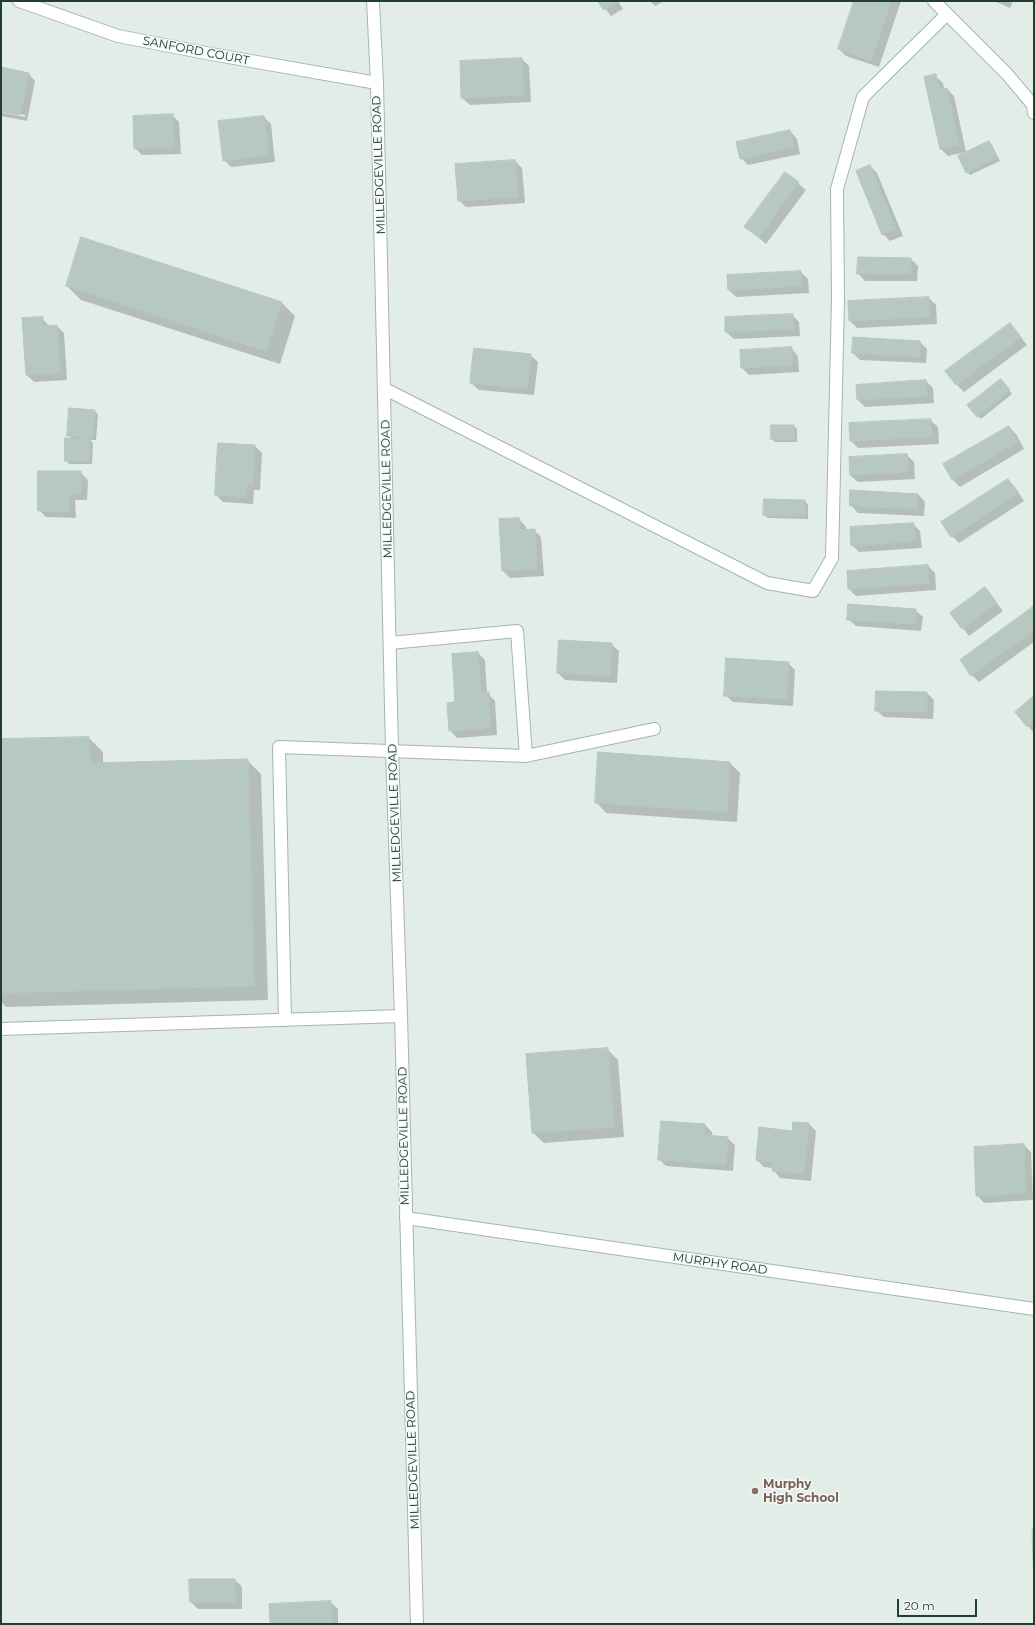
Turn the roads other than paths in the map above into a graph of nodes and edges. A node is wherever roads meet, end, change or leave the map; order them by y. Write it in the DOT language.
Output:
graph roads {
  1 [pos="19,1"];
  2 [pos="373,1"];
  3 [pos="934,1"];
  4 [pos="947,14"];
  5 [pos="377,83"];
  6 [pos="1034,113"];
  7 [pos="385,389"];
  8 [pos="390,643"];
  9 [pos="654,729"];
  10 [pos="392,751"];
  11 [pos="526,756"];
  12 [pos="401,1016"];
  13 [pos="285,1020"];
  14 [pos="1,1029"];
  15 [pos="406,1218"];
  16 [pos="1034,1309"];
  17 [pos="417,1624"];
  1 -- 5 [label="street, SANFORD COURT"];
  2 -- 5 [label="street, MILLEDGEVILLE ROAD"];
  3 -- 4 [label="street"];
  4 -- 6 [label="street"];
  4 -- 7 [label="street"];
  5 -- 7 [label="street, MILLEDGEVILLE ROAD"];
  7 -- 8 [label="street, MILLEDGEVILLE ROAD"];
  8 -- 10 [label="street, MILLEDGEVILLE ROAD"];
  8 -- 11 [label="street"];
  9 -- 11 [label="street"];
  10 -- 11 [label="street"];
  10 -- 12 [label="street, MILLEDGEVILLE ROAD"];
  10 -- 13 [label="street"];
  12 -- 13 [label="street"];
  12 -- 15 [label="street, MILLEDGEVILLE ROAD"];
  13 -- 14 [label="street"];
  15 -- 16 [label="street, MURPHY ROAD"];
  15 -- 17 [label="street, MILLEDGEVILLE ROAD"];
}
